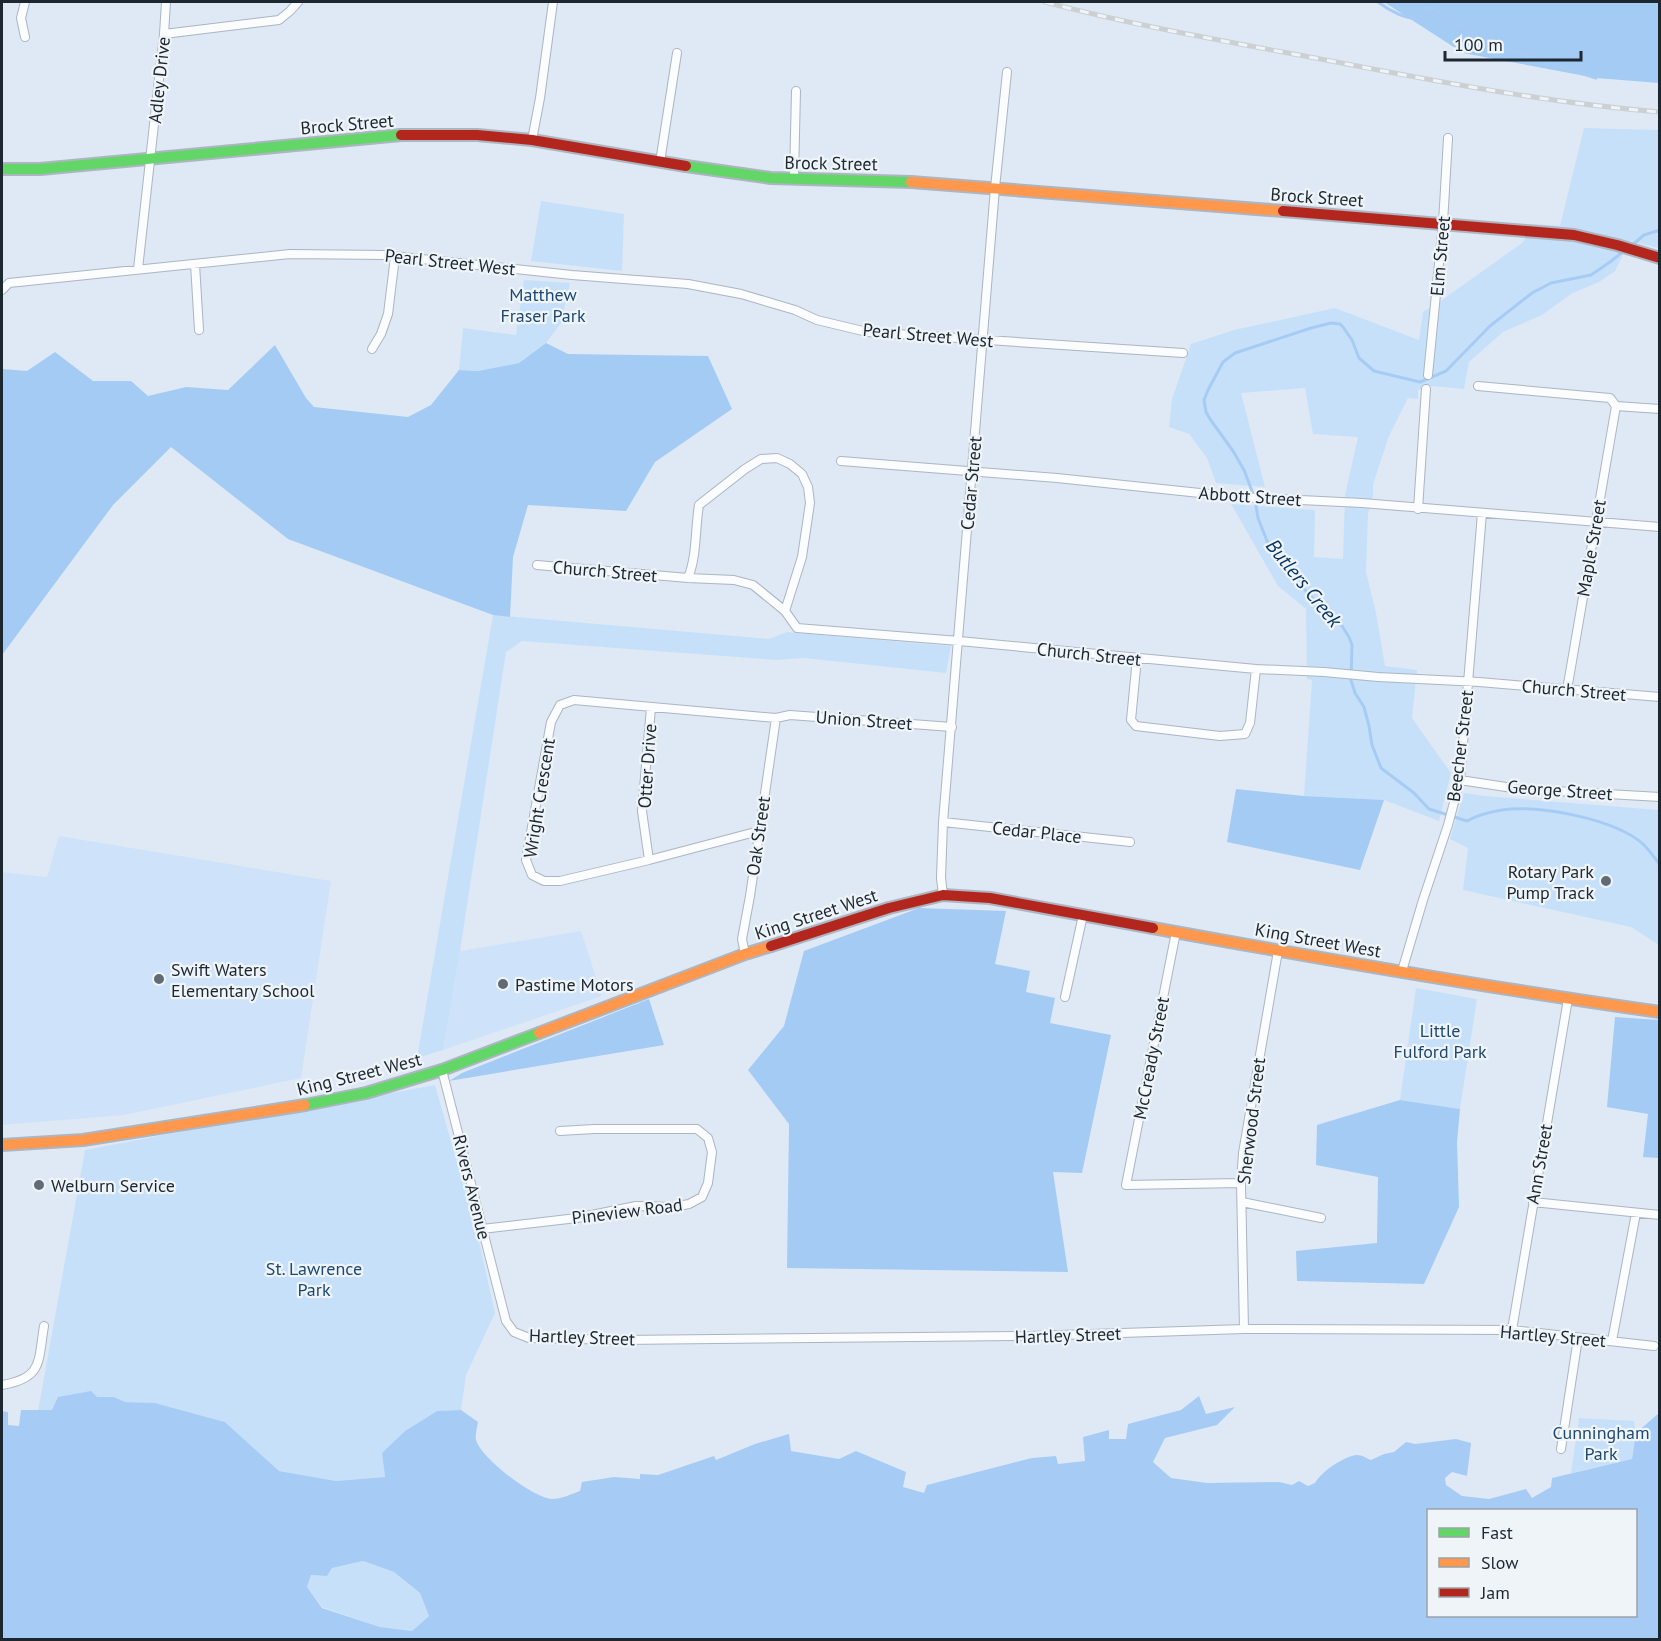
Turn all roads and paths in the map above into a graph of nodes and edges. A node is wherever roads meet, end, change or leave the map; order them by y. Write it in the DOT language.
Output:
graph roads {
  1 [pos="25,2"];
  2 [pos="166,2"];
  3 [pos="298,2"];
  4 [pos="553,2"];
  5 [pos="164,34"];
  6 [pos="25,37"];
  7 [pos="676,53"];
  8 [pos="1007,72"];
  9 [pos="796,91"];
  10 [pos="1448,138"];
  11 [pos="532,140"];
  12 [pos="150,158"];
  13 [pos="660,162"];
  14 [pos="2,169"];
  15 [pos="794,178"];
  16 [pos="995,188"];
  17 [pos="1443,223"];
  18 [pos="395,256"];
  19 [pos="1659,258"];
  20 [pos="195,264"];
  21 [pos="138,269"];
  22 [pos="2,290"];
  23 [pos="199,330"];
  24 [pos="982,340"];
  25 [pos="372,349"];
  26 [pos="1182,353"];
  27 [pos="1428,375"];
  28 [pos="1478,386"];
  29 [pos="1426,389"];
  30 [pos="1616,406"];
  31 [pos="1659,409"];
  32 [pos="841,461"];
  33 [pos="972,472"];
  34 [pos="1418,509"];
  35 [pos="1482,513"];
  36 [pos="1596,522"];
  37 [pos="1659,527"];
  38 [pos="537,565"];
  39 [pos="688,578"];
  40 [pos="785,611"];
  41 [pos="959,641"];
  42 [pos="1137,658"];
  43 [pos="1256,669"];
  44 [pos="1468,682"];
  45 [pos="1567,690"];
  46 [pos="1659,697"];
  47 [pos="651,708"];
  48 [pos="776,718"];
  49 [pos="952,727"];
  50 [pos="1460,780"];
  51 [pos="1659,797"];
  52 [pos="943,822"];
  53 [pos="759,831"];
  54 [pos="1130,842"];
  55 [pos="649,860"];
  56 [pos="942,896"];
  57 [pos="1083,915"];
  58 [pos="1176,932"];
  59 [pos="1278,951"];
  60 [pos="745,954"];
  61 [pos="1401,971"];
  62 [pos="1065,997"];
  63 [pos="1568,999"];
  64 [pos="1659,1012"];
  65 [pos="442,1070"];
  66 [pos="560,1131"];
  67 [pos="2,1145"];
  68 [pos="1241,1183"];
  69 [pos="1242,1202"];
  70 [pos="1533,1202"];
  71 [pos="1636,1213"];
  72 [pos="1659,1215"];
  73 [pos="1321,1218"];
  74 [pos="482,1229"];
  75 [pos="501,1303"];
  76 [pos="44,1326"];
  77 [pos="1244,1329"];
  78 [pos="1512,1330"];
  79 [pos="1578,1338"];
  80 [pos="1612,1341"];
  81 [pos="1654,1346"];
  82 [pos="2,1385"];
  83 [pos="1561,1449"];
  1 -- 6 [label="street"];
  2 -- 5 [label="street, Adley Drive"];
  3 -- 5 [label="street"];
  4 -- 11 [label="street"];
  5 -- 12 [label="street, Adley Drive"];
  7 -- 13 [label="street"];
  8 -- 16 [label="street, Cedar Street"];
  9 -- 15 [label="street"];
  10 -- 17 [label="street, Elm Street"];
  11 -- 12 [label="main road, Brock Street"];
  11 -- 13 [label="main road, Brock Street"];
  12 -- 14 [label="main road, Brock Street"];
  12 -- 21 [label="street, Adley Drive"];
  13 -- 15 [label="main road, Brock Street"];
  15 -- 16 [label="main road, Brock Street"];
  16 -- 17 [label="main road, Brock Street"];
  16 -- 24 [label="street, Cedar Street"];
  17 -- 19 [label="main road, Brock Street"];
  17 -- 27 [label="street, Elm Street"];
  18 -- 20 [label="street, Pearl Street West"];
  18 -- 24 [label="street, Pearl Street West"];
  18 -- 25 [label="street"];
  20 -- 21 [label="street, Pearl Street West"];
  20 -- 23 [label="street"];
  21 -- 22 [label="street, Pearl Street West"];
  24 -- 26 [label="street, Pearl Street West"];
  24 -- 33 [label="street, Cedar Street"];
  28 -- 30 [label="street"];
  29 -- 34 [label="street"];
  30 -- 31 [label="street"];
  30 -- 36 [label="street, Maple Street"];
  32 -- 33 [label="street, Abbott Street"];
  33 -- 34 [label="street, Abbott Street"];
  33 -- 41 [label="street, Cedar Street"];
  34 -- 35 [label="street, Abbott Street"];
  35 -- 36 [label="street, Abbott Street"];
  35 -- 44 [label="street, Beecher Street"];
  36 -- 37 [label="street, Abbott Street"];
  36 -- 45 [label="street, Maple Street"];
  38 -- 39 [label="street, Church Street"];
  39 -- 40 [label="street, Church Street"];
  39 -- 40 [label="street"];
  40 -- 41 [label="street, Church Street"];
  41 -- 42 [label="street, Church Street"];
  41 -- 49 [label="street, Cedar Street"];
  42 -- 43 [label="street, Church Street"];
  42 -- 43 [label="street"];
  43 -- 44 [label="street, Church Street"];
  44 -- 45 [label="street, Church Street"];
  44 -- 50 [label="street, Beecher Street"];
  45 -- 46 [label="street, Church Street"];
  47 -- 48 [label="street, Wright Crescent"];
  47 -- 55 [label="street, Otter Drive"];
  47 -- 55 [label="street, Wright Crescent"];
  48 -- 49 [label="street, Union Street"];
  48 -- 53 [label="street, Oak Street"];
  49 -- 52 [label="street, Cedar Street"];
  50 -- 51 [label="street, George Street"];
  50 -- 61 [label="street, Beecher Street"];
  52 -- 54 [label="street, Cedar Place"];
  52 -- 56 [label="street, Cedar Street"];
  53 -- 55 [label="street, Wright Crescent"];
  53 -- 60 [label="street, Oak Street"];
  56 -- 57 [label="main road, King Street West"];
  56 -- 60 [label="main road, King Street West"];
  57 -- 58 [label="main road, King Street West"];
  57 -- 62 [label="street"];
  58 -- 59 [label="main road, King Street West"];
  58 -- 68 [label="street, McCready Street"];
  59 -- 61 [label="main road, King Street West"];
  59 -- 68 [label="street, Sherwood Street"];
  60 -- 65 [label="main road, King Street West"];
  61 -- 63 [label="main road, King Street West"];
  63 -- 64 [label="main road, King Street West"];
  63 -- 70 [label="street, Ann Street"];
  65 -- 67 [label="main road, King Street West"];
  65 -- 74 [label="street, Rivers Avenue"];
  66 -- 74 [label="street, Pineview Road"];
  68 -- 69 [label="street, Sherwood Street"];
  69 -- 73 [label="street"];
  69 -- 77 [label="street, Sherwood Street"];
  70 -- 71 [label="street"];
  70 -- 78 [label="street, Ann Street"];
  71 -- 72 [label="street"];
  71 -- 80 [label="street"];
  74 -- 75 [label="street, Rivers Avenue"];
  75 -- 77 [label="street, Hartley Street"];
  76 -- 82 [label="street"];
  77 -- 78 [label="street, Hartley Street"];
  78 -- 79 [label="street, Hartley Street"];
  79 -- 80 [label="street, Hartley Street"];
  79 -- 83 [label="street"];
  80 -- 81 [label="street, Hartley Street"];
}
